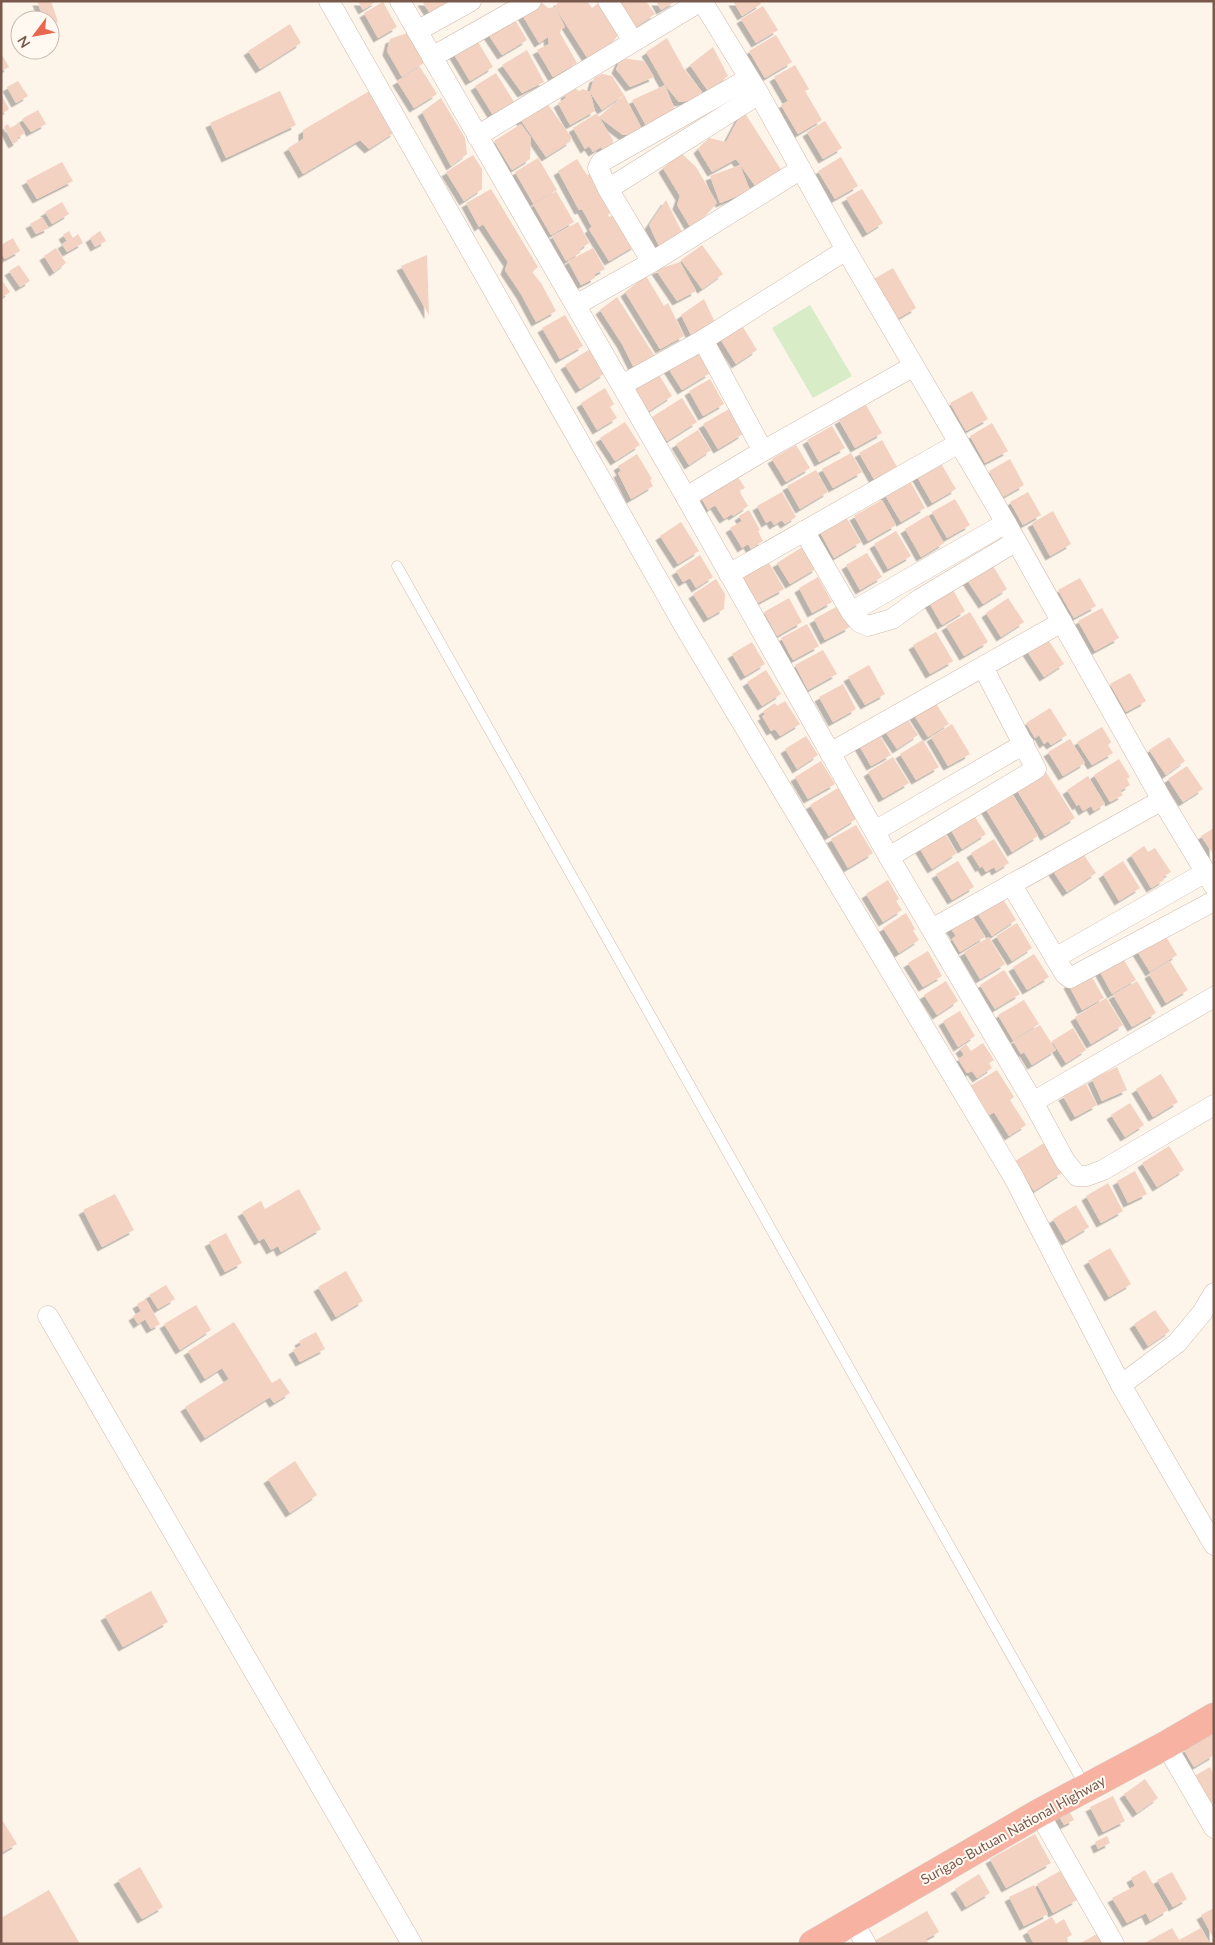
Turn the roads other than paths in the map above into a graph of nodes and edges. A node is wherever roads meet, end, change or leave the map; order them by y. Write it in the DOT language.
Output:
graph roads {
  1 [pos="330,1"];
  2 [pos="400,1"];
  3 [pos="471,1"];
  4 [pos="531,1"];
  5 [pos="608,1"];
  6 [pos="701,1"];
  7 [pos="417,31"];
  8 [pos="634,41"];
  9 [pos="432,57"];
  10 [pos="754,86"];
  11 [pos="477,136"];
  12 [pos="801,169"];
  13 [pos="608,189"];
  14 [pos="846,250"];
  15 [pos="652,262"];
  16 [pos="576,305"];
  17 [pos="703,340"];
  18 [pos="914,366"];
  19 [pos="622,386"];
  20 [pos="958,443"];
  21 [pos="763,451"];
  22 [pos="686,497"];
  23 [pos="1006,523"];
  24 [pos="804,531"];
  25 [pos="1015,542"];
  26 [pos="397,566"];
  27 [pos="729,574"];
  28 [pos="851,612"];
  29 [pos="1062,622"];
  30 [pos="983,667"];
  31 [pos="1024,744"];
  32 [pos="830,753"];
  33 [pos="1162,800"];
  34 [pos="875,831"];
  35 [pos="889,857"];
  36 [pos="1210,879"];
  37 [pos="1011,884"];
  38 [pos="1214,901"];
  39 [pos="932,929"];
  40 [pos="1055,958"];
  41 [pos="1214,998"];
  42 [pos="1033,1102"];
  43 [pos="1214,1105"];
  44 [pos="1214,1293"];
  45 [pos="48,1316"];
  46 [pos="1121,1385"];
  47 [pos="1214,1545"];
  48 [pos="1214,1717"];
  49 [pos="1166,1745"];
  50 [pos="1087,1789"];
  51 [pos="1039,1814"];
  52 [pos="1214,1828"];
  53 [pos="852,1920"];
  54 [pos="412,1944"];
  55 [pos="812,1944"];
  56 [pos="866,1944"];
  57 [pos="1114,1944"];
  1 -- 46 [label="street"];
  2 -- 7 [label="street"];
  3 -- 7 [label="street"];
  4 -- 9 [label="street"];
  5 -- 8 [label="street"];
  6 -- 8 [label="street"];
  6 -- 10 [label="street"];
  7 -- 9 [label="street"];
  8 -- 11 [label="street"];
  9 -- 11 [label="street"];
  10 -- 12 [label="street"];
  10 -- 13 [label="street"];
  10 -- 13 [label="street"];
  11 -- 16 [label="street"];
  12 -- 14 [label="street"];
  12 -- 15 [label="street"];
  13 -- 15 [label="street"];
  14 -- 17 [label="street"];
  14 -- 18 [label="street"];
  15 -- 16 [label="street"];
  16 -- 19 [label="street"];
  17 -- 19 [label="street"];
  17 -- 21 [label="street"];
  18 -- 20 [label="street"];
  18 -- 21 [label="street"];
  19 -- 22 [label="street"];
  20 -- 23 [label="street"];
  20 -- 24 [label="street"];
  21 -- 22 [label="street"];
  22 -- 27 [label="street"];
  23 -- 25 [label="street"];
  23 -- 28 [label="street"];
  24 -- 27 [label="street"];
  24 -- 28 [label="street"];
  25 -- 28 [label="street"];
  25 -- 29 [label="street"];
  26 -- 50 [label="lane"];
  27 -- 32 [label="street"];
  29 -- 30 [label="street"];
  29 -- 33 [label="street"];
  30 -- 31 [label="street"];
  30 -- 32 [label="street"];
  31 -- 34 [label="street"];
  31 -- 35 [label="street"];
  32 -- 34 [label="street"];
  33 -- 36 [label="street"];
  33 -- 37 [label="street"];
  34 -- 35 [label="street"];
  35 -- 39 [label="street"];
  36 -- 40 [label="street"];
  37 -- 39 [label="street"];
  37 -- 40 [label="street"];
  38 -- 40 [label="street"];
  39 -- 42 [label="street"];
  41 -- 42 [label="street"];
  42 -- 43 [label="street"];
  44 -- 46 [label="street"];
  45 -- 54 [label="street"];
  46 -- 47 [label="street"];
  48 -- 49 [label="highway, Surigao-Butuan National Highway"];
  49 -- 50 [label="highway, Surigao-Butuan National Highway"];
  49 -- 52 [label="street"];
  50 -- 51 [label="highway, Surigao-Butuan National Highway"];
  51 -- 53 [label="highway, Surigao-Butuan National Highway"];
  51 -- 57 [label="street"];
  53 -- 55 [label="highway, Surigao-Butuan National Highway"];
  53 -- 56 [label="street"];
}
